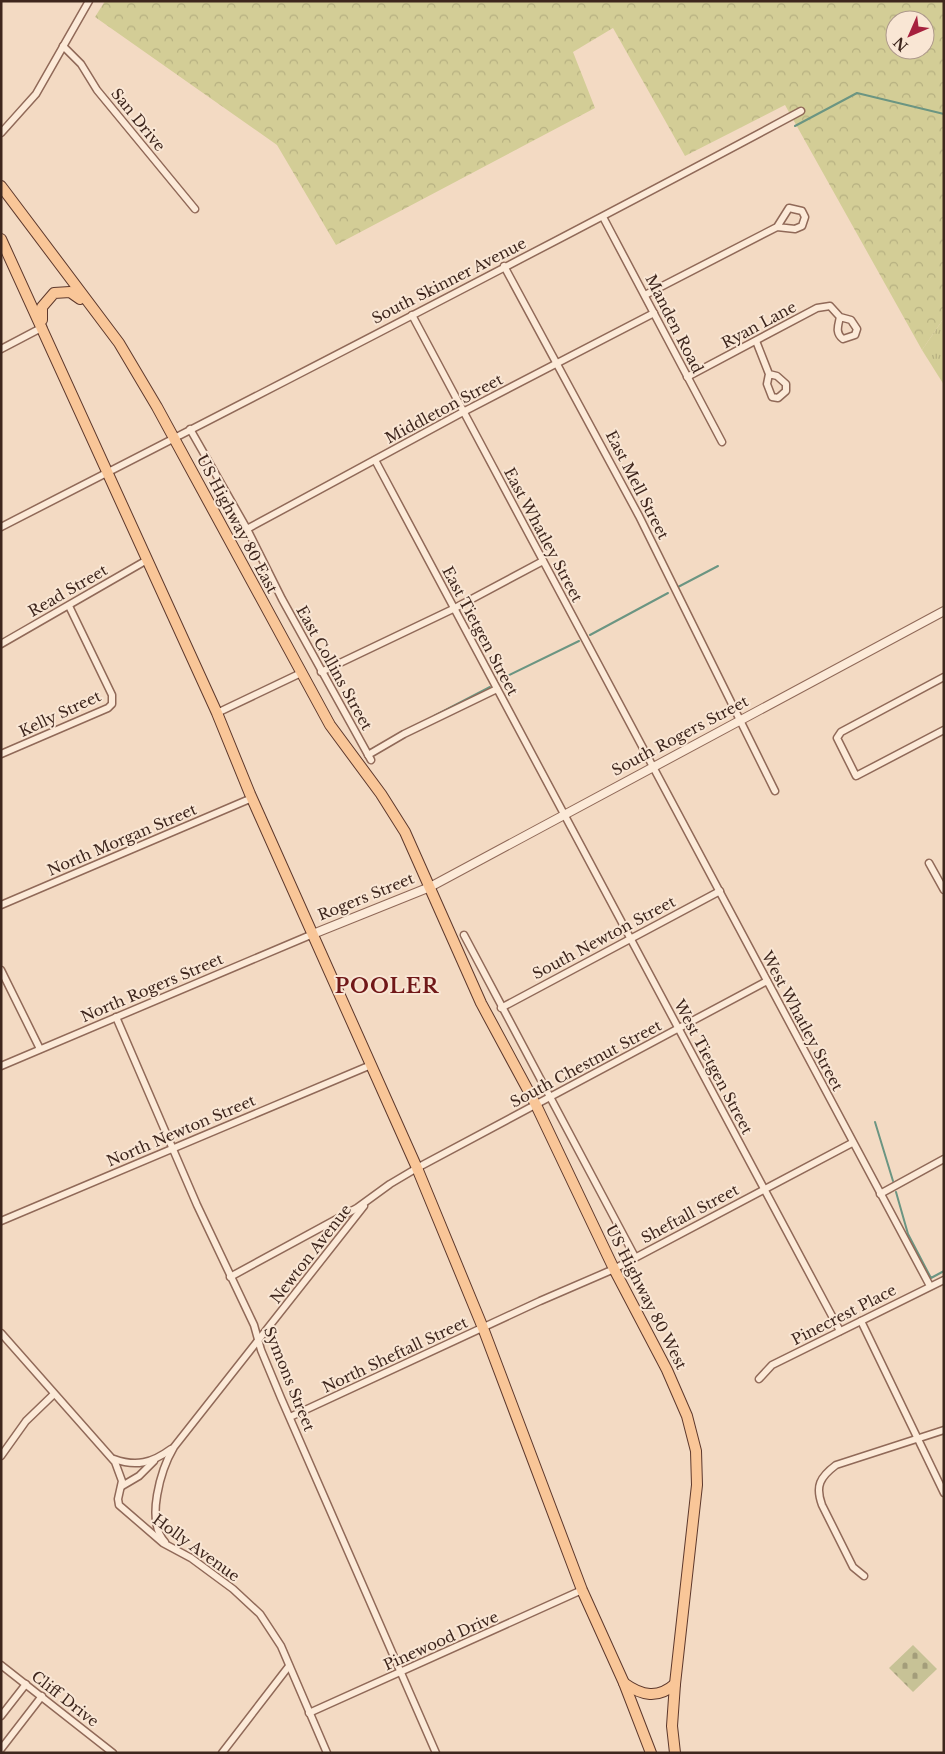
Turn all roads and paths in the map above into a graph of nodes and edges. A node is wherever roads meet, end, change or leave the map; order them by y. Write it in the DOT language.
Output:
graph roads {
  1 [pos="89,1"];
  2 [pos="63,46"];
  3 [pos="801,111"];
  4 [pos="1,133"];
  5 [pos="1,186"];
  6 [pos="195,209"];
  7 [pos="603,217"];
  8 [pos="777,227"];
  9 [pos="1,239"];
  10 [pos="504,266"];
  11 [pos="645,295"];
  12 [pos="95,313"];
  13 [pos="654,313"];
  14 [pos="412,315"];
  15 [pos="840,317"];
  16 [pos="44,328"];
  17 [pos="756,341"];
  18 [pos="1,349"];
  19 [pos="558,362"];
  20 [pos="769,374"];
  21 [pos="687,377"];
  22 [pos="463,412"];
  23 [pos="190,429"];
  24 [pos="173,437"];
  25 [pos="722,442"];
  26 [pos="375,460"];
  27 [pos="108,471"];
  28 [pos="1,526"];
  29 [pos="247,529"];
  30 [pos="147,560"];
  31 [pos="543,561"];
  32 [pos="69,606"];
  33 [pos="453,609"];
  34 [pos="944,611"];
  35 [pos="1,644"];
  36 [pos="321,672"];
  37 [pos="301,673"];
  38 [pos="944,677"];
  39 [pos="497,689"];
  40 [pos="218,713"];
  41 [pos="739,720"];
  42 [pos="944,730"];
  43 [pos="1,754"];
  44 [pos="652,766"];
  45 [pos="775,790"];
  46 [pos="252,798"];
  47 [pos="564,814"];
  48 [pos="929,863"];
  49 [pos="430,887"];
  50 [pos="944,890"];
  51 [pos="720,891"];
  52 [pos="1,905"];
  53 [pos="313,934"];
  54 [pos="464,935"];
  55 [pos="630,939"];
  56 [pos="1,970"];
  57 [pos="767,981"];
  58 [pos="501,1008"];
  59 [pos="116,1017"];
  60 [pos="678,1028"];
  61 [pos="40,1049"];
  62 [pos="371,1065"];
  63 [pos="1,1066"];
  64 [pos="551,1098"];
  65 [pos="536,1106"];
  66 [pos="852,1143"];
  67 [pos="172,1148"];
  68 [pos="944,1159"];
  69 [pos="417,1168"];
  70 [pos="764,1188"];
  71 [pos="880,1194"];
  72 [pos="375,1195"];
  73 [pos="1,1221"];
  74 [pos="635,1257"];
  75 [pos="614,1269"];
  76 [pos="230,1277"];
  77 [pos="944,1280"];
  78 [pos="930,1286"];
  79 [pos="861,1321"];
  80 [pos="483,1328"];
  81 [pos="840,1331"];
  82 [pos="1,1333"];
  83 [pos="259,1341"];
  84 [pos="759,1379"];
  85 [pos="54,1394"];
  86 [pos="290,1417"];
  87 [pos="944,1430"];
  88 [pos="918,1439"];
  89 [pos="174,1447"];
  90 [pos="1,1456"];
  91 [pos="112,1458"];
  92 [pos="155,1459"];
  93 [pos="122,1486"];
  94 [pos="944,1493"];
  95 [pos="176,1550"];
  96 [pos="864,1576"];
  97 [pos="582,1590"];
  98 [pos="1,1665"];
  99 [pos="289,1666"];
  100 [pos="402,1672"];
  101 [pos="624,1683"];
  102 [pos="26,1684"];
  103 [pos="675,1684"];
  104 [pos="42,1696"];
  105 [pos="309,1713"];
  106 [pos="1,1716"];
  107 [pos="1,1748"];
  108 [pos="112,1753"];
  109 [pos="222,1753"];
  110 [pos="326,1753"];
  111 [pos="436,1753"];
  112 [pos="651,1753"];
  113 [pos="674,1753"];
  1 -- 2 [label="street"];
  2 -- 4 [label="street"];
  2 -- 6 [label="street, San Drive"];
  3 -- 7 [label="street, South Skinner Avenue"];
  5 -- 12 [label="main road, US Highway 80 East"];
  7 -- 10 [label="street, South Skinner Avenue"];
  7 -- 11 [label="street, Manden Road"];
  8 -- 11 [label="street"];
  9 -- 16 [label="main road"];
  10 -- 14 [label="street, South Skinner Avenue"];
  10 -- 19 [label="street, East Mell Street"];
  11 -- 13 [label="street, Manden Road"];
  12 -- 16 [label="main road"];
  12 -- 24 [label="main road, US Highway 80 East"];
  13 -- 19 [label="street, Middleton Street"];
  13 -- 21 [label="street, Manden Road"];
  14 -- 22 [label="street, East Whatley Street"];
  14 -- 23 [label="street, South Skinner Avenue"];
  15 -- 17 [label="street, Ryan Lane"];
  16 -- 18 [label="street"];
  16 -- 27 [label="main road"];
  17 -- 20 [label="street"];
  17 -- 21 [label="street, Ryan Lane"];
  19 -- 22 [label="street, Middleton Street"];
  19 -- 41 [label="street, East Mell Street"];
  21 -- 25 [label="street, Manden Road"];
  22 -- 26 [label="street, Middleton Street"];
  22 -- 31 [label="street, East Whatley Street"];
  23 -- 24 [label="street, South Skinner Avenue"];
  23 -- 29 [label="street, East Collins Street"];
  24 -- 27 [label="street, South Skinner Avenue"];
  24 -- 37 [label="main road, US Highway 80 East"];
  26 -- 29 [label="street, Middleton Street"];
  26 -- 33 [label="street, East Tietgen Street"];
  27 -- 28 [label="street, South Skinner Avenue"];
  27 -- 30 [label="main road"];
  29 -- 36 [label="street, East Collins Street"];
  30 -- 32 [label="street, Read Street"];
  30 -- 40 [label="main road"];
  31 -- 33 [label="street"];
  31 -- 44 [label="street, East Whatley Street"];
  32 -- 35 [label="street, Read Street"];
  32 -- 43 [label="street, Kelly Street"];
  33 -- 36 [label="street"];
  33 -- 39 [label="street, East Tietgen Street"];
  34 -- 41 [label="street, South Rogers Street"];
  36 -- 39 [label="street, East Collins Street"];
  37 -- 40 [label="street"];
  37 -- 49 [label="main road, US Highway 80 East"];
  38 -- 42 [label="street"];
  39 -- 47 [label="street, East Tietgen Street"];
  40 -- 46 [label="main road"];
  41 -- 44 [label="street, South Rogers Street"];
  41 -- 45 [label="street, East Mell Street"];
  44 -- 47 [label="street, South Rogers Street"];
  44 -- 51 [label="street, West Whatley Street"];
  46 -- 52 [label="street, North Morgan Street"];
  46 -- 53 [label="main road"];
  47 -- 49 [label="street, South Rogers Street"];
  47 -- 55 [label="street, West Tietgen Street"];
  48 -- 50 [label="street"];
  49 -- 53 [label="street, Rogers Street"];
  49 -- 65 [label="main road, US Highway 80 West"];
  51 -- 55 [label="street, South Newton Street"];
  51 -- 57 [label="street, West Whatley Street"];
  53 -- 59 [label="street, North Rogers Street"];
  53 -- 62 [label="main road"];
  54 -- 58 [label="street"];
  55 -- 58 [label="street, South Newton Street"];
  55 -- 60 [label="street, West Tietgen Street"];
  56 -- 61 [label="street"];
  57 -- 60 [label="street, South Chestnut Street"];
  57 -- 66 [label="street, West Whatley Street"];
  58 -- 64 [label="street"];
  59 -- 61 [label="street, North Rogers Street"];
  59 -- 67 [label="street, Symons Street"];
  60 -- 64 [label="street, South Chestnut Street"];
  60 -- 70 [label="street, West Tietgen Street"];
  61 -- 63 [label="street, North Rogers Street"];
  62 -- 67 [label="street, North Newton Street"];
  62 -- 69 [label="main road"];
  64 -- 65 [label="street, South Chestnut Street"];
  64 -- 74 [label="street"];
  65 -- 69 [label="street, South Chestnut Street"];
  65 -- 75 [label="main road, US Highway 80 West"];
  66 -- 70 [label="street, Sheftall Street"];
  66 -- 71 [label="street, West Whatley Street"];
  67 -- 73 [label="street, North Newton Street"];
  67 -- 76 [label="street, Symons Street"];
  68 -- 71 [label="street"];
  69 -- 72 [label="street, South Chestnut Street"];
  69 -- 80 [label="main road"];
  70 -- 74 [label="street, Sheftall Street"];
  70 -- 81 [label="street, West Tietgen Street"];
  71 -- 78 [label="street, West Whatley Street"];
  72 -- 76 [label="street, South Chestnut Street"];
  72 -- 83 [label="street, Newton Avenue"];
  74 -- 75 [label="street, Sheftall Street"];
  75 -- 80 [label="street, Sheftall Street"];
  75 -- 103 [label="main road, US Highway 80 West"];
  76 -- 83 [label="street, Symons Street"];
  77 -- 78 [label="street, Pinecrest Place"];
  78 -- 79 [label="street, Pinecrest Place"];
  79 -- 81 [label="street, Pinecrest Place"];
  79 -- 88 [label="street"];
  80 -- 86 [label="street, North Sheftall Street"];
  80 -- 97 [label="main road"];
  81 -- 84 [label="street, Pinecrest Place"];
  82 -- 85 [label="street, Holly Avenue"];
  83 -- 86 [label="street, Symons Street"];
  83 -- 89 [label="street, Newton Avenue"];
  85 -- 90 [label="street"];
  85 -- 91 [label="street, Holly Avenue"];
  86 -- 100 [label="street, Symons Street"];
  87 -- 88 [label="street"];
  88 -- 94 [label="street"];
  88 -- 96 [label="street"];
  89 -- 92 [label="street, Newton Avenue"];
  89 -- 95 [label="street, Newton Avenue"];
  91 -- 92 [label="street, Newton Avenue"];
  91 -- 93 [label="street, Holly Avenue"];
  92 -- 93 [label="street, Newton Avenue"];
  93 -- 95 [label="street, Holly Avenue"];
  95 -- 99 [label="street, Holly Avenue"];
  97 -- 100 [label="street, Pinewood Drive"];
  97 -- 101 [label="main road"];
  98 -- 102 [label="street, Cliff Drive"];
  99 -- 105 [label="street, Holly Avenue"];
  99 -- 109 [label="street"];
  100 -- 105 [label="street, Pinewood Drive"];
  100 -- 111 [label="street, Symons Street"];
  101 -- 103 [label="main road"];
  101 -- 112 [label="main road"];
  102 -- 104 [label="street, Cliff Drive"];
  102 -- 106 [label="street"];
  103 -- 113 [label="main road, US Highway 80 West"];
  104 -- 107 [label="street"];
  104 -- 108 [label="street, Cliff Drive"];
  105 -- 110 [label="street, Holly Avenue"];
}
